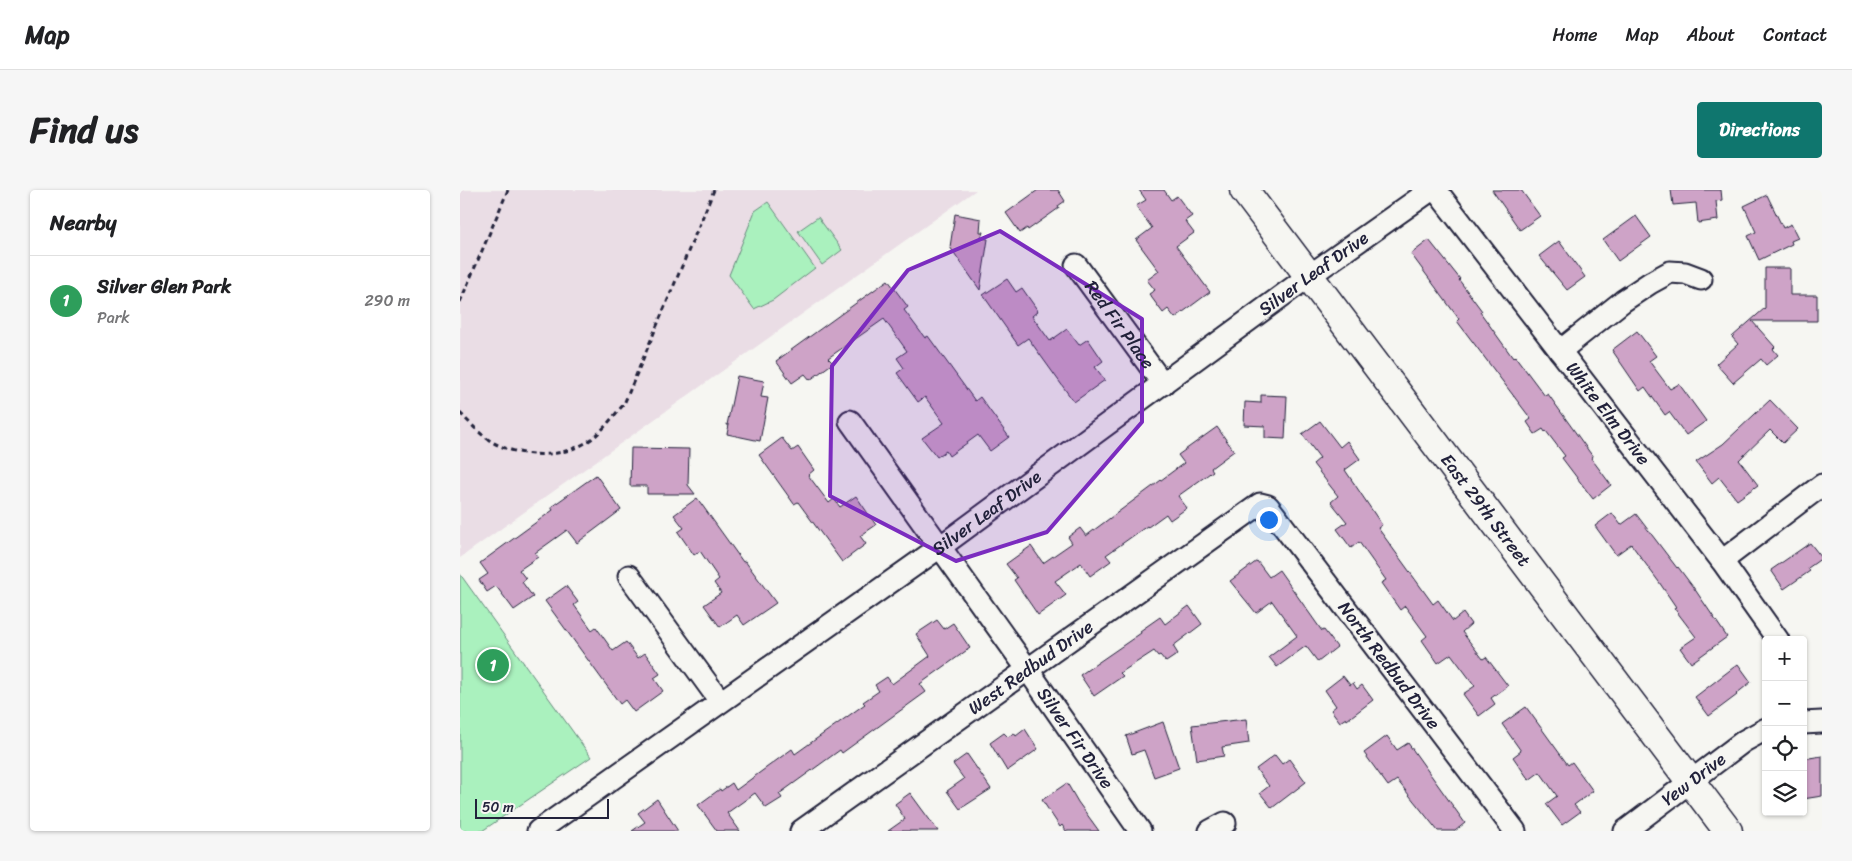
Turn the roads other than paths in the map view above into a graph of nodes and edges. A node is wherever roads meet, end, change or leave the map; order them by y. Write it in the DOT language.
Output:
graph roads {
  1 [pos="1244,190"];
  2 [pos="1431,190"];
  3 [pos="1436,190"];
  4 [pos="1076,265"];
  5 [pos="1309,276"];
  6 [pos="1701,279"];
  7 [pos="1560,351"];
  8 [pos="1163,384"];
  9 [pos="850,421"];
  10 [pos="1822,485"];
  11 [pos="1260,504"];
  12 [pos="940,547"];
  13 [pos="1722,560"];
  14 [pos="629,576"];
  15 [pos="1775,636"];
  16 [pos="1028,670"];
  17 [pos="720,701"];
  18 [pos="1822,722"];
  19 [pos="1807,724"];
  20 [pos="1762,732"];
  21 [pos="1691,780"];
  22 [pos="538,831"];
  23 [pos="801,831"];
  24 [pos="1140,831"];
  25 [pos="1515,831"];
  26 [pos="1625,831"];
  27 [pos="1728,831"];
  1 -- 5 [label="main road, East 29th Street"];
  2 -- 5 [label="street, Silver Leaf Drive"];
  3 -- 7 [label="street, White Elm Drive"];
  4 -- 8 [label="street, Red Fir Place"];
  5 -- 8 [label="street, Silver Leaf Drive"];
  5 -- 21 [label="main road, East 29th Street"];
  6 -- 7 [label="street"];
  7 -- 13 [label="street, White Elm Drive"];
  8 -- 12 [label="street, Silver Leaf Drive"];
  9 -- 12 [label="street, Silver Fir Drive"];
  10 -- 13 [label="street"];
  11 -- 16 [label="street, West Redbud Drive"];
  11 -- 25 [label="street, North Redbud Drive"];
  12 -- 16 [label="street, Silver Fir Drive"];
  12 -- 17 [label="street, Silver Leaf Drive"];
  13 -- 15 [label="street, White Elm Drive"];
  14 -- 17 [label="street"];
  16 -- 23 [label="street, West Redbud Drive"];
  16 -- 24 [label="street, Silver Fir Drive"];
  17 -- 22 [label="street, Silver Leaf Drive"];
  18 -- 19 [label="street"];
  20 -- 21 [label="street, Yew Drive"];
  21 -- 26 [label="street, Yew Drive"];
  21 -- 27 [label="main road, East 29th Street"];
}
